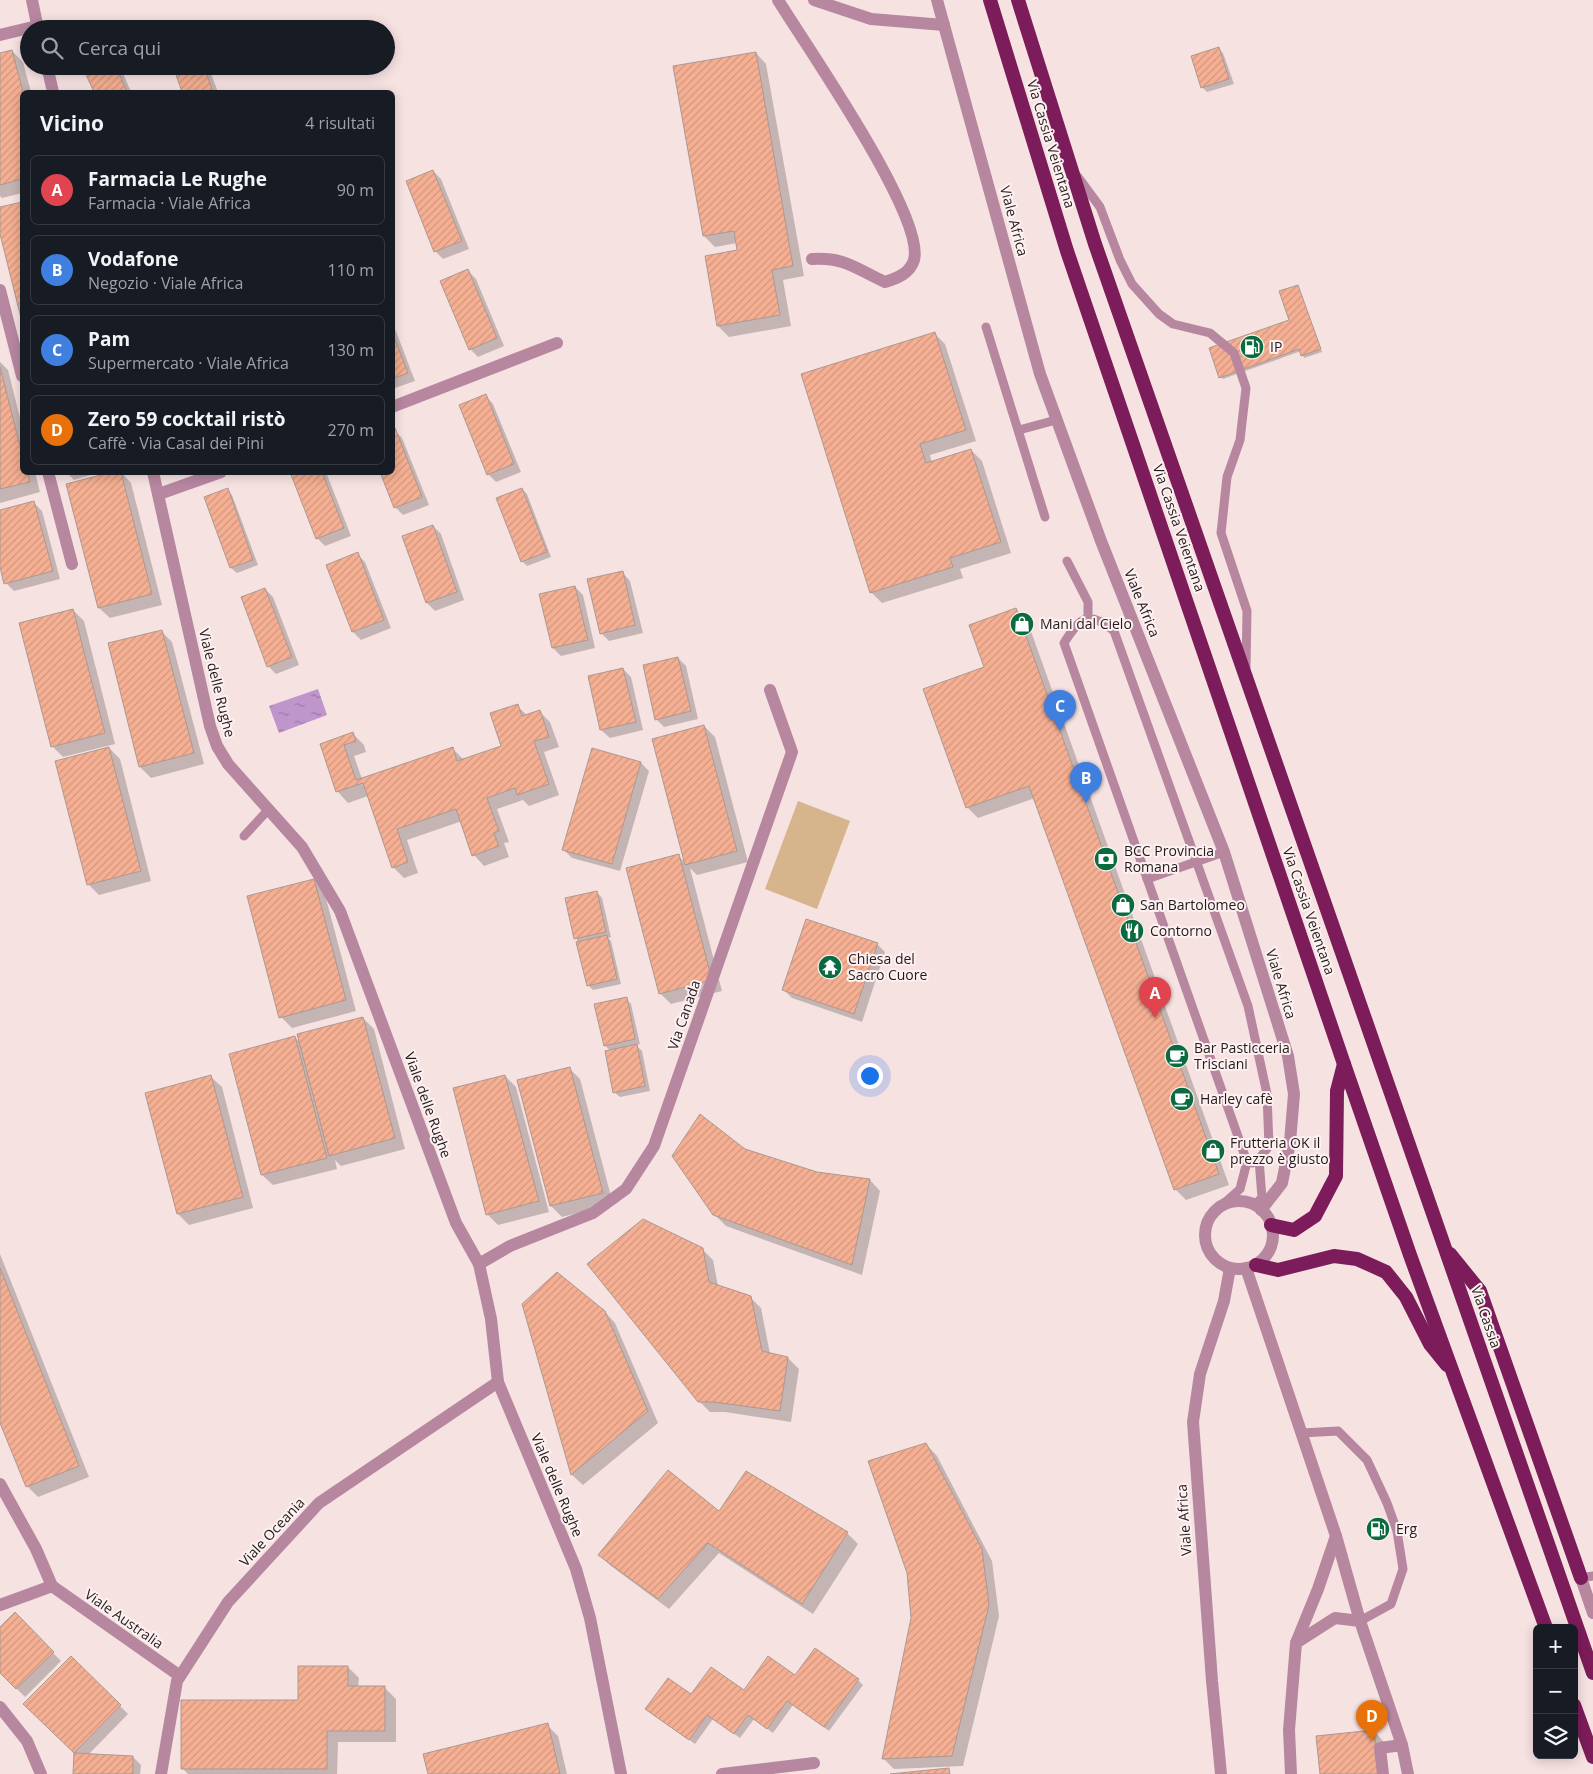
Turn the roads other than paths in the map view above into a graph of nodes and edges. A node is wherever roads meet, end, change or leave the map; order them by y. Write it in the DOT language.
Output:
graph roads {
  1 [pos="32,0"];
  2 [pos="778,0"];
  3 [pos="838,0"];
  4 [pos="937,0"];
  5 [pos="990,0"];
  6 [pos="1018,0"];
  7 [pos="818,1"];
  8 [pos="36,20"];
  9 [pos="944,25"];
  10 [pos="20,31"];
  11 [pos="0,35"];
  12 [pos="48,75"];
  13 [pos="52,90"];
  14 [pos="1070,167"];
  15 [pos="812,260"];
  16 [pos="0,290"];
  17 [pos="986,327"];
  18 [pos="557,343"];
  19 [pos="20,368"];
  20 [pos="395,406"];
  21 [pos="1056,420"];
  22 [pos="1019,430"];
  23 [pos="49,475"];
  24 [pos="154,475"];
  25 [pos="212,475"];
  26 [pos="158,494"];
  27 [pos="1045,517"];
  28 [pos="1067,561"];
  29 [pos="72,564"];
  30 [pos="1088,618"];
  31 [pos="1246,674"];
  32 [pos="770,690"];
  33 [pos="269,809"];
  34 [pos="244,836"];
  35 [pos="1224,852"];
  36 [pos="1197,863"];
  37 [pos="1147,879"];
  38 [pos="1348,972"];
  39 [pos="1344,1064"];
  40 [pos="1259,1159"];
  41 [pos="1247,1162"];
  42 [pos="1221,1206"];
  43 [pos="1258,1208"];
  44 [pos="1271,1225"];
  45 [pos="1444,1246"];
  46 [pos="479,1264"];
  47 [pos="1251,1267"];
  48 [pos="1230,1268"];
  49 [pos="1454,1374"];
  50 [pos="498,1382"];
  51 [pos="1300,1434"];
  52 [pos="0,1484"];
  53 [pos="1336,1536"];
  54 [pos="1587,1577"];
  55 [pos="52,1586"];
  56 [pos="0,1606"];
  57 [pos="1593,1613"];
  58 [pos="1360,1622"];
  59 [pos="1545,1624"];
  60 [pos="1296,1643"];
  61 [pos="1593,1673"];
  62 [pos="180,1676"];
  63 [pos="0,1707"];
  64 [pos="1577,1714"];
  65 [pos="1402,1745"];
  66 [pos="1593,1757"];
  67 [pos="814,1763"];
  68 [pos="41,1774"];
  69 [pos="161,1774"];
  70 [pos="621,1774"];
  71 [pos="722,1774"];
  72 [pos="1221,1774"];
  73 [pos="1291,1774"];
  74 [pos="1383,1774"];
  75 [pos="1408,1774"];
  1 -- 8 [label="street"];
  2 -- 15 [label="street"];
  3 -- 7 [label="street"];
  4 -- 9 [label="street, Viale Africa"];
  5 -- 39 [label="highway, Via Cassia Veientana"];
  6 -- 14 [label="highway, Via Cassia Veientana"];
  7 -- 9 [label="street"];
  9 -- 21 [label="street, Viale Africa"];
  10 -- 11 [label="street"];
  12 -- 13 [label="street"];
  14 -- 31 [label="highway, Via Cassia Veientana"];
  14 -- 31 [label="lane"];
  16 -- 19 [label="street"];
  17 -- 22 [label="lane"];
  18 -- 20 [label="street"];
  21 -- 22 [label="lane"];
  21 -- 35 [label="street, Viale Africa"];
  22 -- 27 [label="lane"];
  23 -- 29 [label="street"];
  24 -- 26 [label="street, Viale delle Rughe"];
  25 -- 26 [label="street"];
  26 -- 33 [label="street, Viale delle Rughe"];
  28 -- 30 [label="lane"];
  30 -- 36 [label="lane"];
  30 -- 37 [label="lane"];
  31 -- 38 [label="highway, Via Cassia Veientana"];
  32 -- 46 [label="street, Via Canada"];
  33 -- 34 [label="lane"];
  33 -- 46 [label="street, Viale delle Rughe"];
  35 -- 36 [label="lane"];
  35 -- 43 [label="street, Viale Africa"];
  36 -- 37 [label="lane"];
  36 -- 40 [label="lane"];
  37 -- 41 [label="lane"];
  38 -- 45 [label="highway, Via Cassia"];
  39 -- 44 [label="highway"];
  39 -- 49 [label="highway"];
  40 -- 41 [label="lane"];
  40 -- 43 [label="lane"];
  41 -- 42 [label="lane"];
  42 -- 43 [label="street"];
  42 -- 48 [label="street"];
  43 -- 44 [label="street"];
  44 -- 47 [label="street"];
  45 -- 54 [label="highway"];
  45 -- 61 [label="highway, Via Cassia"];
  46 -- 50 [label="street, Viale delle Rughe"];
  47 -- 48 [label="street"];
  47 -- 49 [label="highway"];
  47 -- 51 [label="street"];
  48 -- 72 [label="street, Viale Africa"];
  49 -- 59 [label="highway"];
  50 -- 62 [label="street, Viale Oceania"];
  50 -- 70 [label="street, Viale delle Rughe"];
  51 -- 53 [label="street"];
  51 -- 58 [label="lane"];
  52 -- 55 [label="street"];
  53 -- 58 [label="street"];
  53 -- 60 [label="street"];
  54 -- 57 [label="street"];
  55 -- 56 [label="street"];
  55 -- 62 [label="street, Viale Australia"];
  58 -- 60 [label="street"];
  58 -- 65 [label="street"];
  60 -- 73 [label="street"];
  62 -- 69 [label="street, Viale Oceania"];
  63 -- 68 [label="street"];
  64 -- 66 [label="highway"];
  65 -- 74 [label="street"];
  65 -- 75 [label="street"];
  67 -- 71 [label="street"];
}
